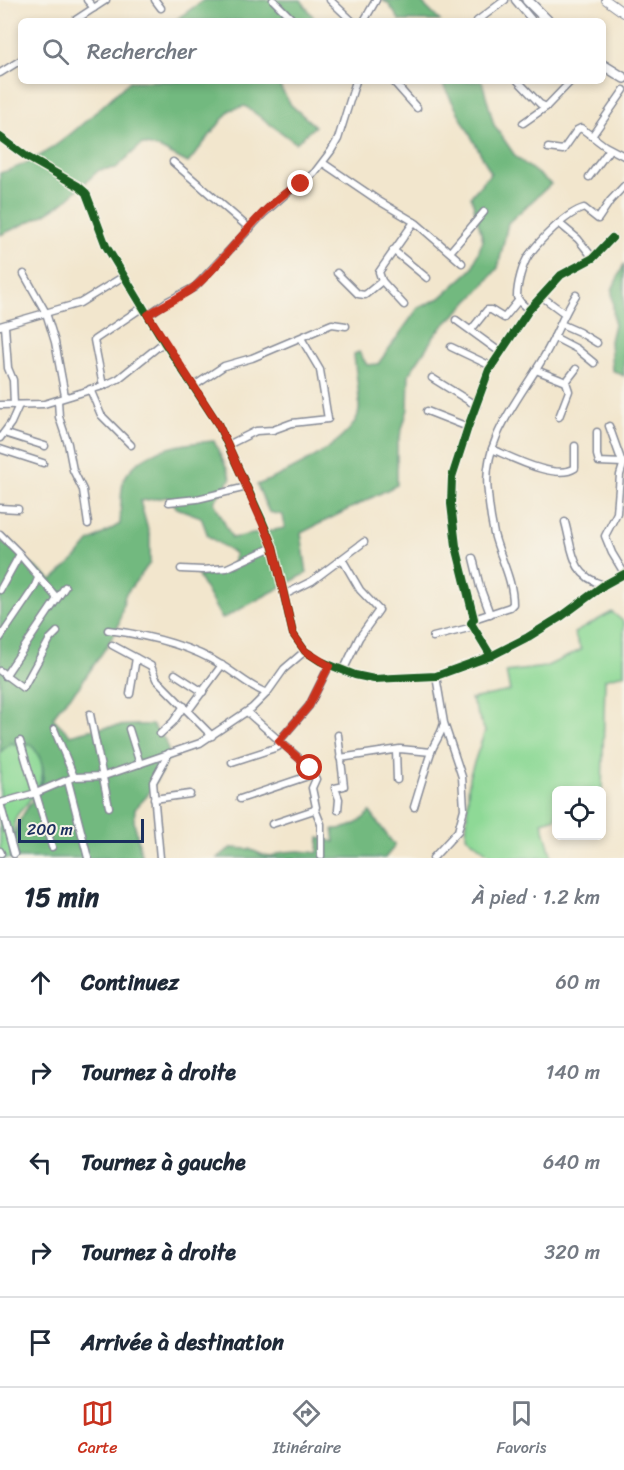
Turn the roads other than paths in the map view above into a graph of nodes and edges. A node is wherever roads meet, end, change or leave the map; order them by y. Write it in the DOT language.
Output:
graph roads {
  1 [pos="87,0"];
  2 [pos="106,0"];
  3 [pos="155,0"];
  4 [pos="273,0"];
  5 [pos="330,0"];
  6 [pos="376,0"];
  7 [pos="505,0"];
  8 [pos="515,0"];
  9 [pos="606,0"];
  10 [pos="533,2"];
  11 [pos="94,8"];
  12 [pos="161,8"];
  13 [pos="624,13"];
  14 [pos="79,18"];
  15 [pos="291,18"];
  16 [pos="349,18"];
  17 [pos="365,18"];
  18 [pos="486,18"];
  19 [pos="530,18"];
  20 [pos="546,18"];
  21 [pos="18,62"];
  22 [pos="606,67"];
  23 [pos="0,73"];
  24 [pos="624,78"];
  25 [pos="355,84"];
  26 [pos="396,84"];
  27 [pos="521,84"];
  28 [pos="569,84"];
  29 [pos="624,90"];
  30 [pos="546,107"];
  31 [pos="417,108"];
  32 [pos="523,123"];
  33 [pos="592,136"];
  34 [pos="0,137"];
  35 [pos="548,148"];
  36 [pos="610,149"];
  37 [pos="624,156"];
  38 [pos="173,162"];
  39 [pos="323,163"];
  40 [pos="589,177"];
  41 [pos="624,186"];
  42 [pos="484,212"];
  43 [pos="414,222"];
  44 [pos="560,224"];
  45 [pos="250,229"];
  46 [pos="612,238"];
  47 [pos="393,250"];
  48 [pos="450,252"];
  49 [pos="593,258"];
  50 [pos="462,263"];
  51 [pos="337,273"];
  52 [pos="24,274"];
  53 [pos="124,276"];
  54 [pos="428,278"];
  55 [pos="381,281"];
  56 [pos="576,295"];
  57 [pos="541,296"];
  58 [pos="518,301"];
  59 [pos="404,305"];
  60 [pos="143,307"];
  61 [pos="529,310"];
  62 [pos="46,313"];
  63 [pos="564,313"];
  64 [pos="148,315"];
  65 [pos="456,320"];
  66 [pos="561,324"];
  67 [pos="2,326"];
  68 [pos="346,326"];
  69 [pos="471,330"];
  70 [pos="554,337"];
  71 [pos="301,338"];
  72 [pos="164,342"];
  73 [pos="597,343"];
  74 [pos="451,347"];
  75 [pos="500,352"];
  76 [pos="594,363"];
  77 [pos="491,366"];
  78 [pos="576,369"];
  79 [pos="536,370"];
  80 [pos="432,378"];
  81 [pos="566,382"];
  82 [pos="103,386"];
  83 [pos="194,386"];
  84 [pos="90,389"];
  85 [pos="65,396"];
  86 [pos="58,400"];
  87 [pos="0,405"];
  88 [pos="16,405"];
  89 [pos="477,406"];
  90 [pos="427,411"];
  91 [pos="559,417"];
  92 [pos="609,426"];
  93 [pos="468,428"];
  94 [pos="597,432"];
  95 [pos="2,436"];
  96 [pos="624,439"];
  97 [pos="614,440"];
  98 [pos="130,445"];
  99 [pos="228,445"];
  100 [pos="575,446"];
  101 [pos="45,447"];
  102 [pos="0,449"];
  103 [pos="492,449"];
  104 [pos="43,463"];
  105 [pos="623,463"];
  106 [pos="247,487"];
  107 [pos="169,502"];
  108 [pos="0,508"];
  109 [pos="18,509"];
  110 [pos="565,522"];
  111 [pos="88,524"];
  112 [pos="0,534"];
  113 [pos="364,542"];
  114 [pos="273,547"];
  115 [pos="20,555"];
  116 [pos="473,558"];
  117 [pos="342,559"];
  118 [pos="181,569"];
  119 [pos="624,574"];
  120 [pos="39,576"];
  121 [pos="604,585"];
  122 [pos="65,587"];
  123 [pos="0,590"];
  124 [pos="284,595"];
  125 [pos="57,598"];
  126 [pos="490,614"];
  127 [pos="474,619"];
  128 [pos="473,627"];
  129 [pos="108,630"];
  130 [pos="57,632"];
  131 [pos="433,637"];
  132 [pos="0,638"];
  133 [pos="112,645"];
  134 [pos="305,651"];
  135 [pos="491,656"];
  136 [pos="136,658"];
  137 [pos="222,665"];
  138 [pos="329,666"];
  139 [pos="343,671"];
  140 [pos="2,674"];
  141 [pos="175,674"];
  142 [pos="436,676"];
  143 [pos="202,692"];
  144 [pos="267,693"];
  145 [pos="130,694"];
  146 [pos="186,708"];
  147 [pos="248,713"];
  148 [pos="90,714"];
  149 [pos="444,723"];
  150 [pos="54,729"];
  151 [pos="129,729"];
  152 [pos="160,734"];
  153 [pos="338,735"];
  154 [pos="212,736"];
  155 [pos="20,741"];
  156 [pos="279,741"];
  157 [pos="396,751"];
  158 [pos="431,752"];
  159 [pos="169,753"];
  160 [pos="340,758"];
  161 [pos="232,762"];
  162 [pos="140,764"];
  163 [pos="314,774"];
  164 [pos="104,776"];
  165 [pos="71,779"];
  166 [pos="397,780"];
  167 [pos="36,793"];
  168 [pos="190,794"];
  169 [pos="154,799"];
  170 [pos="240,799"];
  171 [pos="0,803"];
  172 [pos="109,807"];
  173 [pos="414,807"];
  174 [pos="315,808"];
  175 [pos="338,810"];
  176 [pos="272,824"];
  177 [pos="52,847"];
  178 [pos="14,854"];
  179 [pos="321,856"];
  180 [pos="88,858"];
  181 [pos="160,858"];
  182 [pos="433,858"];
  1 -- 11 [label="street"];
  2 -- 11 [label="street"];
  3 -- 12 [label="street"];
  4 -- 15 [label="street"];
  5 -- 16 [label="street"];
  6 -- 17 [label="street"];
  7 -- 18 [label="street"];
  8 -- 19 [label="street"];
  9 -- 13 [label="main road"];
  10 -- 20 [label="highway"];
  11 -- 14 [label="street"];
  21 -- 23 [label="street"];
  22 -- 24 [label="highway"];
  25 -- 39 [label="street"];
  26 -- 31 [label="street"];
  27 -- 30 [label="street"];
  28 -- 30 [label="street"];
  29 -- 33 [label="street"];
  30 -- 32 [label="street"];
  33 -- 35 [label="street"];
  33 -- 36 [label="street"];
  34 -- 53 [label="street"];
  36 -- 37 [label="street"];
  36 -- 40 [label="street"];
  38 -- 45 [label="street"];
  39 -- 43 [label="street"];
  39 -- 45 [label="street"];
  41 -- 44 [label="street"];
  42 -- 48 [label="street"];
  43 -- 47 [label="street"];
  43 -- 48 [label="street"];
  44 -- 49 [label="street"];
  44 -- 58 [label="street"];
  45 -- 64 [label="street"];
  46 -- 49 [label="street"];
  47 -- 54 [label="street"];
  47 -- 55 [label="street"];
  48 -- 50 [label="street"];
  49 -- 57 [label="street"];
  51 -- 55 [label="street"];
  52 -- 62 [label="street"];
  53 -- 60 [label="street"];
  53 -- 62 [label="street"];
  55 -- 59 [label="street"];
  56 -- 63 [label="street"];
  57 -- 61 [label="street"];
  57 -- 63 [label="street"];
  58 -- 61 [label="street"];
  58 -- 69 [label="street"];
  60 -- 64 [label="street"];
  60 -- 82 [label="street"];
  61 -- 75 [label="street"];
  62 -- 67 [label="street"];
  62 -- 85 [label="street"];
  63 -- 66 [label="street"];
  64 -- 72 [label="street"];
  65 -- 69 [label="street"];
  66 -- 70 [label="street"];
  66 -- 73 [label="street"];
  67 -- 88 [label="street"];
  68 -- 71 [label="street"];
  69 -- 75 [label="street"];
  70 -- 76 [label="street"];
  70 -- 79 [label="street"];
  71 -- 83 [label="street"];
  71 -- 99 [label="street"];
  72 -- 82 [label="street"];
  72 -- 83 [label="street"];
  74 -- 77 [label="street"];
  75 -- 77 [label="street"];
  77 -- 89 [label="street"];
  78 -- 81 [label="street"];
  79 -- 81 [label="street"];
  79 -- 103 [label="street"];
  80 -- 89 [label="street"];
  81 -- 91 [label="street"];
  82 -- 84 [label="street"];
  83 -- 99 [label="street"];
  84 -- 85 [label="street"];
  84 -- 98 [label="street"];
  85 -- 86 [label="street"];
  86 -- 88 [label="street"];
  86 -- 111 [label="street"];
  87 -- 88 [label="street"];
  88 -- 95 [label="street"];
  89 -- 93 [label="street"];
  90 -- 93 [label="street"];
  92 -- 97 [label="street"];
  93 -- 127 [label="street"];
  94 -- 105 [label="street"];
  95 -- 101 [label="street"];
  96 -- 97 [label="street"];
  97 -- 105 [label="street"];
  99 -- 106 [label="street"];
  100 -- 103 [label="street"];
  102 -- 104 [label="street"];
  103 -- 126 [label="street"];
  105 -- 119 [label="street"];
  106 -- 107 [label="street"];
  106 -- 114 [label="street"];
  108 -- 109 [label="street"];
  110 -- 121 [label="street"];
  112 -- 115 [label="street"];
  113 -- 117 [label="street"];
  114 -- 118 [label="street"];
  114 -- 124 [label="street"];
  115 -- 120 [label="street"];
  115 -- 123 [label="street"];
  116 -- 126 [label="street"];
  117 -- 124 [label="street"];
  117 -- 139 [label="street"];
  119 -- 121 [label="street"];
  120 -- 125 [label="street"];
  120 -- 132 [label="street"];
  121 -- 135 [label="street"];
  122 -- 125 [label="street"];
  124 -- 134 [label="street"];
  125 -- 140 [label="street"];
  126 -- 127 [label="street"];
  127 -- 128 [label="street"];
  128 -- 131 [label="street"];
  128 -- 135 [label="street"];
  129 -- 137 [label="street"];
  130 -- 140 [label="street"];
  133 -- 136 [label="street"];
  134 -- 138 [label="street"];
  134 -- 144 [label="street"];
  135 -- 142 [label="street"];
  136 -- 145 [label="street"];
  136 -- 146 [label="street"];
  137 -- 143 [label="street"];
  137 -- 144 [label="street"];
  138 -- 139 [label="street"];
  138 -- 156 [label="street"];
  139 -- 142 [label="street"];
  141 -- 143 [label="street"];
  142 -- 149 [label="street"];
  143 -- 146 [label="street"];
  144 -- 147 [label="street"];
  146 -- 152 [label="street"];
  146 -- 154 [label="street"];
  147 -- 154 [label="street"];
  147 -- 156 [label="street"];
  148 -- 164 [label="street"];
  149 -- 158 [label="street"];
  149 -- 182 [label="street"];
  150 -- 165 [label="street"];
  151 -- 162 [label="street"];
  153 -- 160 [label="street"];
  154 -- 159 [label="street"];
  155 -- 167 [label="street"];
  156 -- 161 [label="street"];
  156 -- 163 [label="street"];
  157 -- 158 [label="street"];
  157 -- 160 [label="street"];
  157 -- 166 [label="street"];
  158 -- 173 [label="street"];
  159 -- 162 [label="street"];
  159 -- 169 [label="street"];
  160 -- 175 [label="street"];
  162 -- 164 [label="street"];
  163 -- 170 [label="street"];
  163 -- 174 [label="street"];
  164 -- 165 [label="street"];
  164 -- 172 [label="street"];
  165 -- 167 [label="street"];
  165 -- 180 [label="street"];
  167 -- 171 [label="street"];
  167 -- 177 [label="street"];
  168 -- 169 [label="street"];
  169 -- 181 [label="street"];
  171 -- 178 [label="street"];
  174 -- 176 [label="street"];
  174 -- 179 [label="street"];
}
